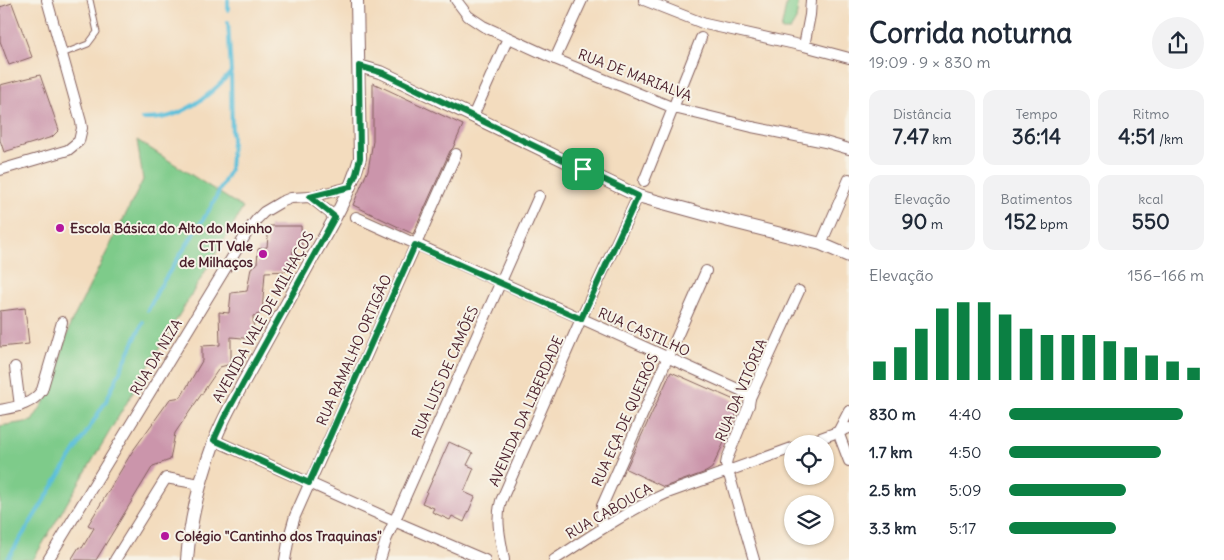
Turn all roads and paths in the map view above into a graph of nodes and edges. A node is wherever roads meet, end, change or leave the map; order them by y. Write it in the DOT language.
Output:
graph roads {
  1 [pos="46,0"];
  2 [pos="90,0"];
  3 [pos="357,0"];
  4 [pos="456,0"];
  5 [pos="582,0"];
  6 [pos="644,0"];
  7 [pos="811,0"];
  8 [pos="508,38"];
  9 [pos="701,38"];
  10 [pos="804,46"];
  11 [pos="62,54"];
  12 [pos="849,58"];
  13 [pos="555,59"];
  14 [pos="359,66"];
  15 [pos="674,108"];
  16 [pos="472,116"];
  17 [pos="849,149"];
  18 [pos="456,154"];
  19 [pos="0,170"];
  20 [pos="849,179"];
  21 [pos="644,182"];
  22 [pos="350,187"];
  23 [pos="539,196"];
  24 [pos="638,196"];
  25 [pos="310,197"];
  26 [pos="335,217"];
  27 [pos="356,217"];
  28 [pos="821,244"];
  29 [pos="415,245"];
  30 [pos="849,256"];
  31 [pos="706,271"];
  32 [pos="500,282"];
  33 [pos="800,291"];
  34 [pos="581,319"];
  35 [pos="62,322"];
  36 [pos="668,358"];
  37 [pos="15,367"];
  38 [pos="750,398"];
  39 [pos="20,406"];
  40 [pos="0,410"];
  41 [pos="849,411"];
  42 [pos="849,428"];
  43 [pos="838,432"];
  44 [pos="830,435"];
  45 [pos="214,440"];
  46 [pos="784,451"];
  47 [pos="849,461"];
  48 [pos="728,471"];
  49 [pos="309,483"];
  50 [pos="200,484"];
  51 [pos="394,521"];
  52 [pos="604,528"];
  53 [pos="48,560"];
  54 [pos="116,560"];
  55 [pos="187,560"];
  56 [pos="285,560"];
  57 [pos="380,560"];
  58 [pos="485,560"];
  59 [pos="504,560"];
  60 [pos="554,560"];
  61 [pos="754,560"];
  1 -- 11 [label="street"];
  2 -- 11 [label="lane"];
  3 -- 14 [label="street, AVENIDA VALE DE MILHAÇOS"];
  4 -- 8 [label="street, RUA DE MARIALVA"];
  5 -- 13 [label="street"];
  6 -- 10 [label="street"];
  7 -- 10 [label="street"];
  8 -- 13 [label="street, RUA DE MARIALVA"];
  8 -- 16 [label="street"];
  9 -- 15 [label="street"];
  10 -- 12 [label="street"];
  11 -- 19 [label="street"];
  13 -- 15 [label="street, RUA DE MARIALVA"];
  14 -- 16 [label="street"];
  14 -- 22 [label="street, AVENIDA VALE DE MILHAÇOS"];
  15 -- 17 [label="street, RUA DE MARIALVA"];
  15 -- 21 [label="street"];
  16 -- 24 [label="street"];
  18 -- 29 [label="street, RUA RAMALHO ORTIGÃO"];
  20 -- 28 [label="street"];
  22 -- 25 [label="street, RUA DA NIZA"];
  22 -- 26 [label="street, AVENIDA VALE DE MILHAÇOS"];
  23 -- 32 [label="street, RUA LUIS DE CAMÕES"];
  24 -- 28 [label="street"];
  24 -- 34 [label="street, AVENIDA DA LIBERDADE"];
  25 -- 26 [label="street"];
  25 -- 53 [label="street, RUA DA NIZA"];
  26 -- 45 [label="street, AVENIDA VALE DE MILHAÇOS"];
  27 -- 29 [label="street, RUA CASTILHO"];
  28 -- 30 [label="street"];
  29 -- 32 [label="street, RUA CASTILHO"];
  29 -- 49 [label="street, RUA RAMALHO ORTIGÃO"];
  31 -- 36 [label="street, RUA EÇA DE QUEIRÓS"];
  32 -- 34 [label="street, RUA CASTILHO"];
  32 -- 51 [label="street, RUA LUIS DE CAMÕES"];
  33 -- 38 [label="street, RUA DA VITÓRIA"];
  34 -- 36 [label="street, RUA CASTILHO"];
  34 -- 59 [label="street, AVENIDA DA LIBERDADE"];
  35 -- 39 [label="street"];
  36 -- 38 [label="street, RUA CASTILHO"];
  36 -- 52 [label="street, RUA EÇA DE QUEIRÓS"];
  37 -- 39 [label="street"];
  38 -- 48 [label="street, RUA DA VITÓRIA"];
  39 -- 40 [label="street"];
  41 -- 43 [label="street"];
  42 -- 43 [label="street"];
  43 -- 44 [label="street"];
  43 -- 47 [label="street"];
  45 -- 49 [label="street"];
  45 -- 50 [label="street, AVENIDA VALE DE MILHAÇOS"];
  46 -- 48 [label="street, RUA CABOUCA"];
  48 -- 52 [label="street, RUA CABOUCA"];
  48 -- 61 [label="street, RUA DA VITÓRIA"];
  49 -- 51 [label="street"];
  49 -- 56 [label="street, RUA RAMALHO ORTIGÃO"];
  50 -- 54 [label="street"];
  50 -- 55 [label="street, AVENIDA VALE DE MILHAÇOS"];
  51 -- 57 [label="street, RUA LUIS DE CAMÕES"];
  51 -- 58 [label="street"];
  52 -- 60 [label="street, RUA CABOUCA"];
}
